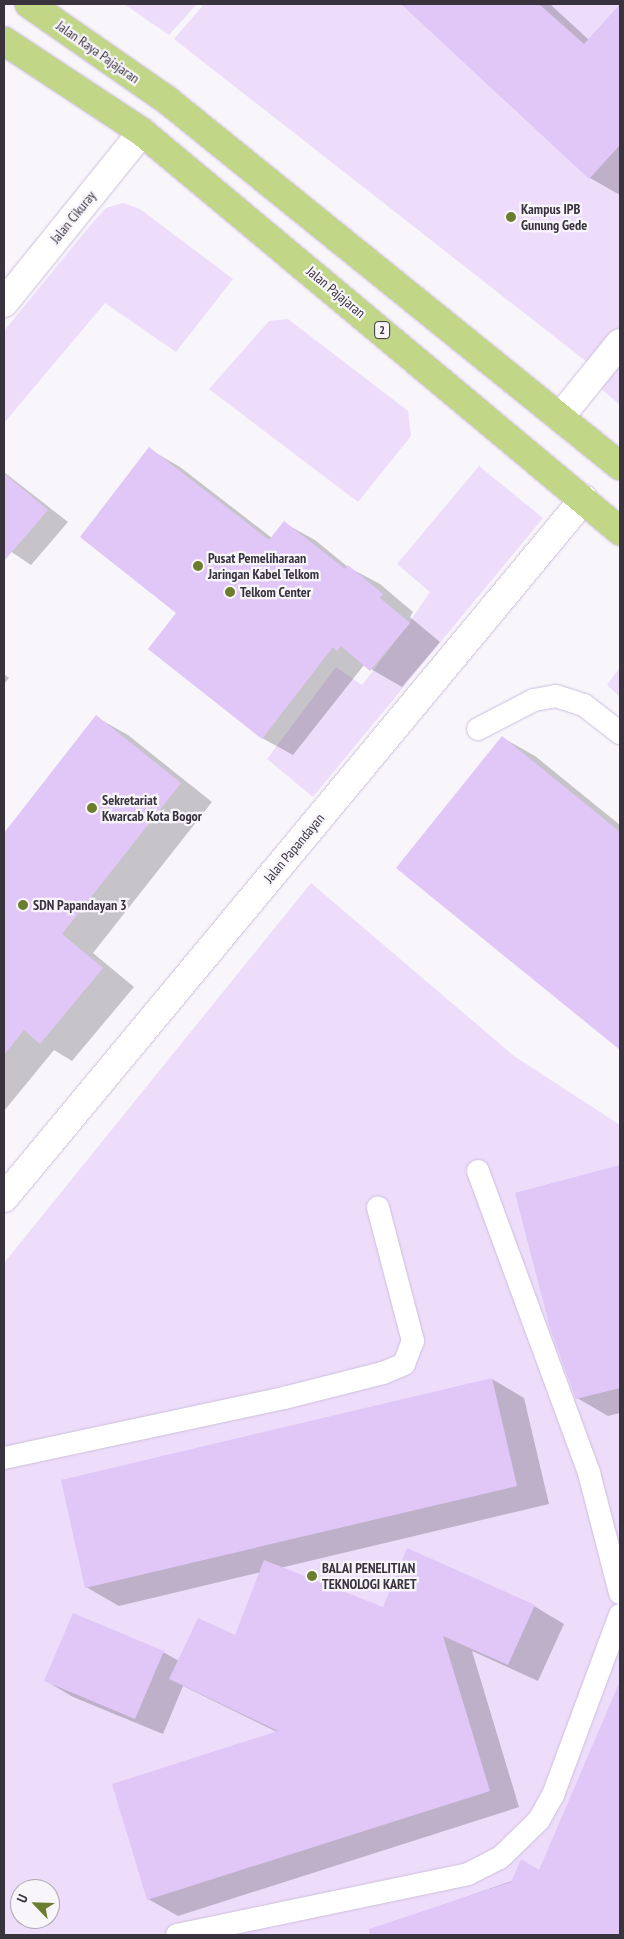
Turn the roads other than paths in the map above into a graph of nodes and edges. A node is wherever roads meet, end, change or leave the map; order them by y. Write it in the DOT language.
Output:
graph roads {
  1 [pos="29,4"];
  2 [pos="4,41"];
  3 [pos="167,100"];
  4 [pos="142,132"];
  5 [pos="4,303"];
  6 [pos="620,343"];
  7 [pos="560,417"];
  8 [pos="620,466"];
  9 [pos="584,499"];
  10 [pos="620,531"];
  11 [pos="478,729"];
  12 [pos="620,733"];
  13 [pos="478,1171"];
  14 [pos="4,1198"];
  15 [pos="378,1208"];
  16 [pos="4,1458"];
  17 [pos="620,1593"];
  18 [pos="620,1615"];
  19 [pos="177,1935"];
  1 -- 3 [label="highway, Jalan Raya Pajajaran"];
  2 -- 4 [label="highway, 2"];
  3 -- 4 [label="highway"];
  3 -- 7 [label="highway"];
  4 -- 5 [label="street, Jalan Cikuray"];
  4 -- 9 [label="highway, Jalan Pajajaran / 2"];
  6 -- 7 [label="street"];
  7 -- 8 [label="highway"];
  9 -- 10 [label="highway, Jalan Pajajaran / 2"];
  9 -- 14 [label="street, Jalan Papandayan"];
  11 -- 12 [label="lane"];
  13 -- 17 [label="lane"];
  15 -- 16 [label="lane"];
  18 -- 19 [label="lane"];
}
